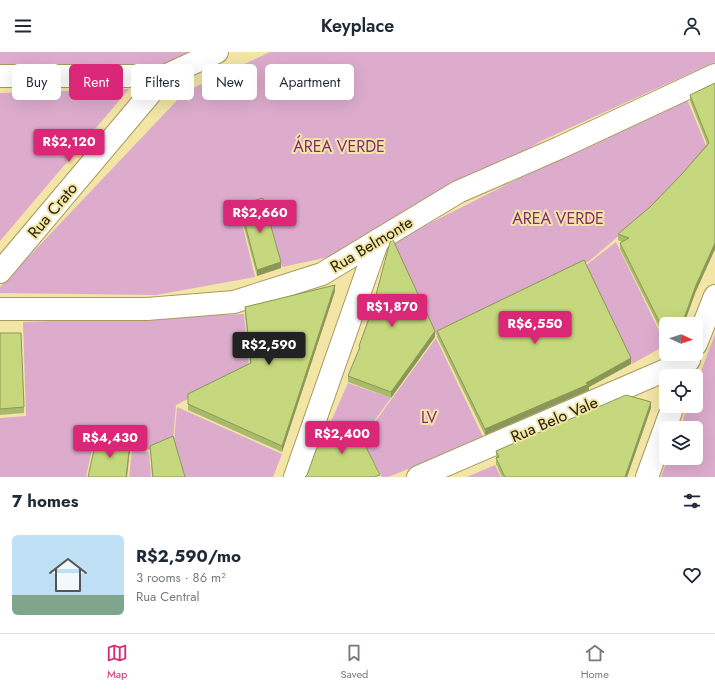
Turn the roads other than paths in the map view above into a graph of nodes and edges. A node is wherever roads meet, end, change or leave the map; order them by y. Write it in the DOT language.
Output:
graph roads {
  1 [pos="217,52"];
  2 [pos="191,64"];
  3 [pos="715,75"];
  4 [pos="0,76"];
  5 [pos="131,76"];
  6 [pos="145,100"];
  7 [pos="378,240"];
  8 [pos="0,272"];
  9 [pos="715,296"];
  10 [pos="0,309"];
  11 [pos="703,326"];
  12 [pos="685,361"];
  13 [pos="670,413"];
  14 [pos="295,477"];
  15 [pos="418,477"];
  16 [pos="647,477"];
  1 -- 2 [label="street"];
  3 -- 7 [label="street, Rua Belmonte"];
  4 -- 5 [label="street"];
  6 -- 8 [label="street, Rua Crato"];
  7 -- 10 [label="street, Rua Belmonte"];
  7 -- 14 [label="street"];
  9 -- 11 [label="street"];
  12 -- 15 [label="street, Rua Belo Vale"];
  13 -- 16 [label="street"];
}
